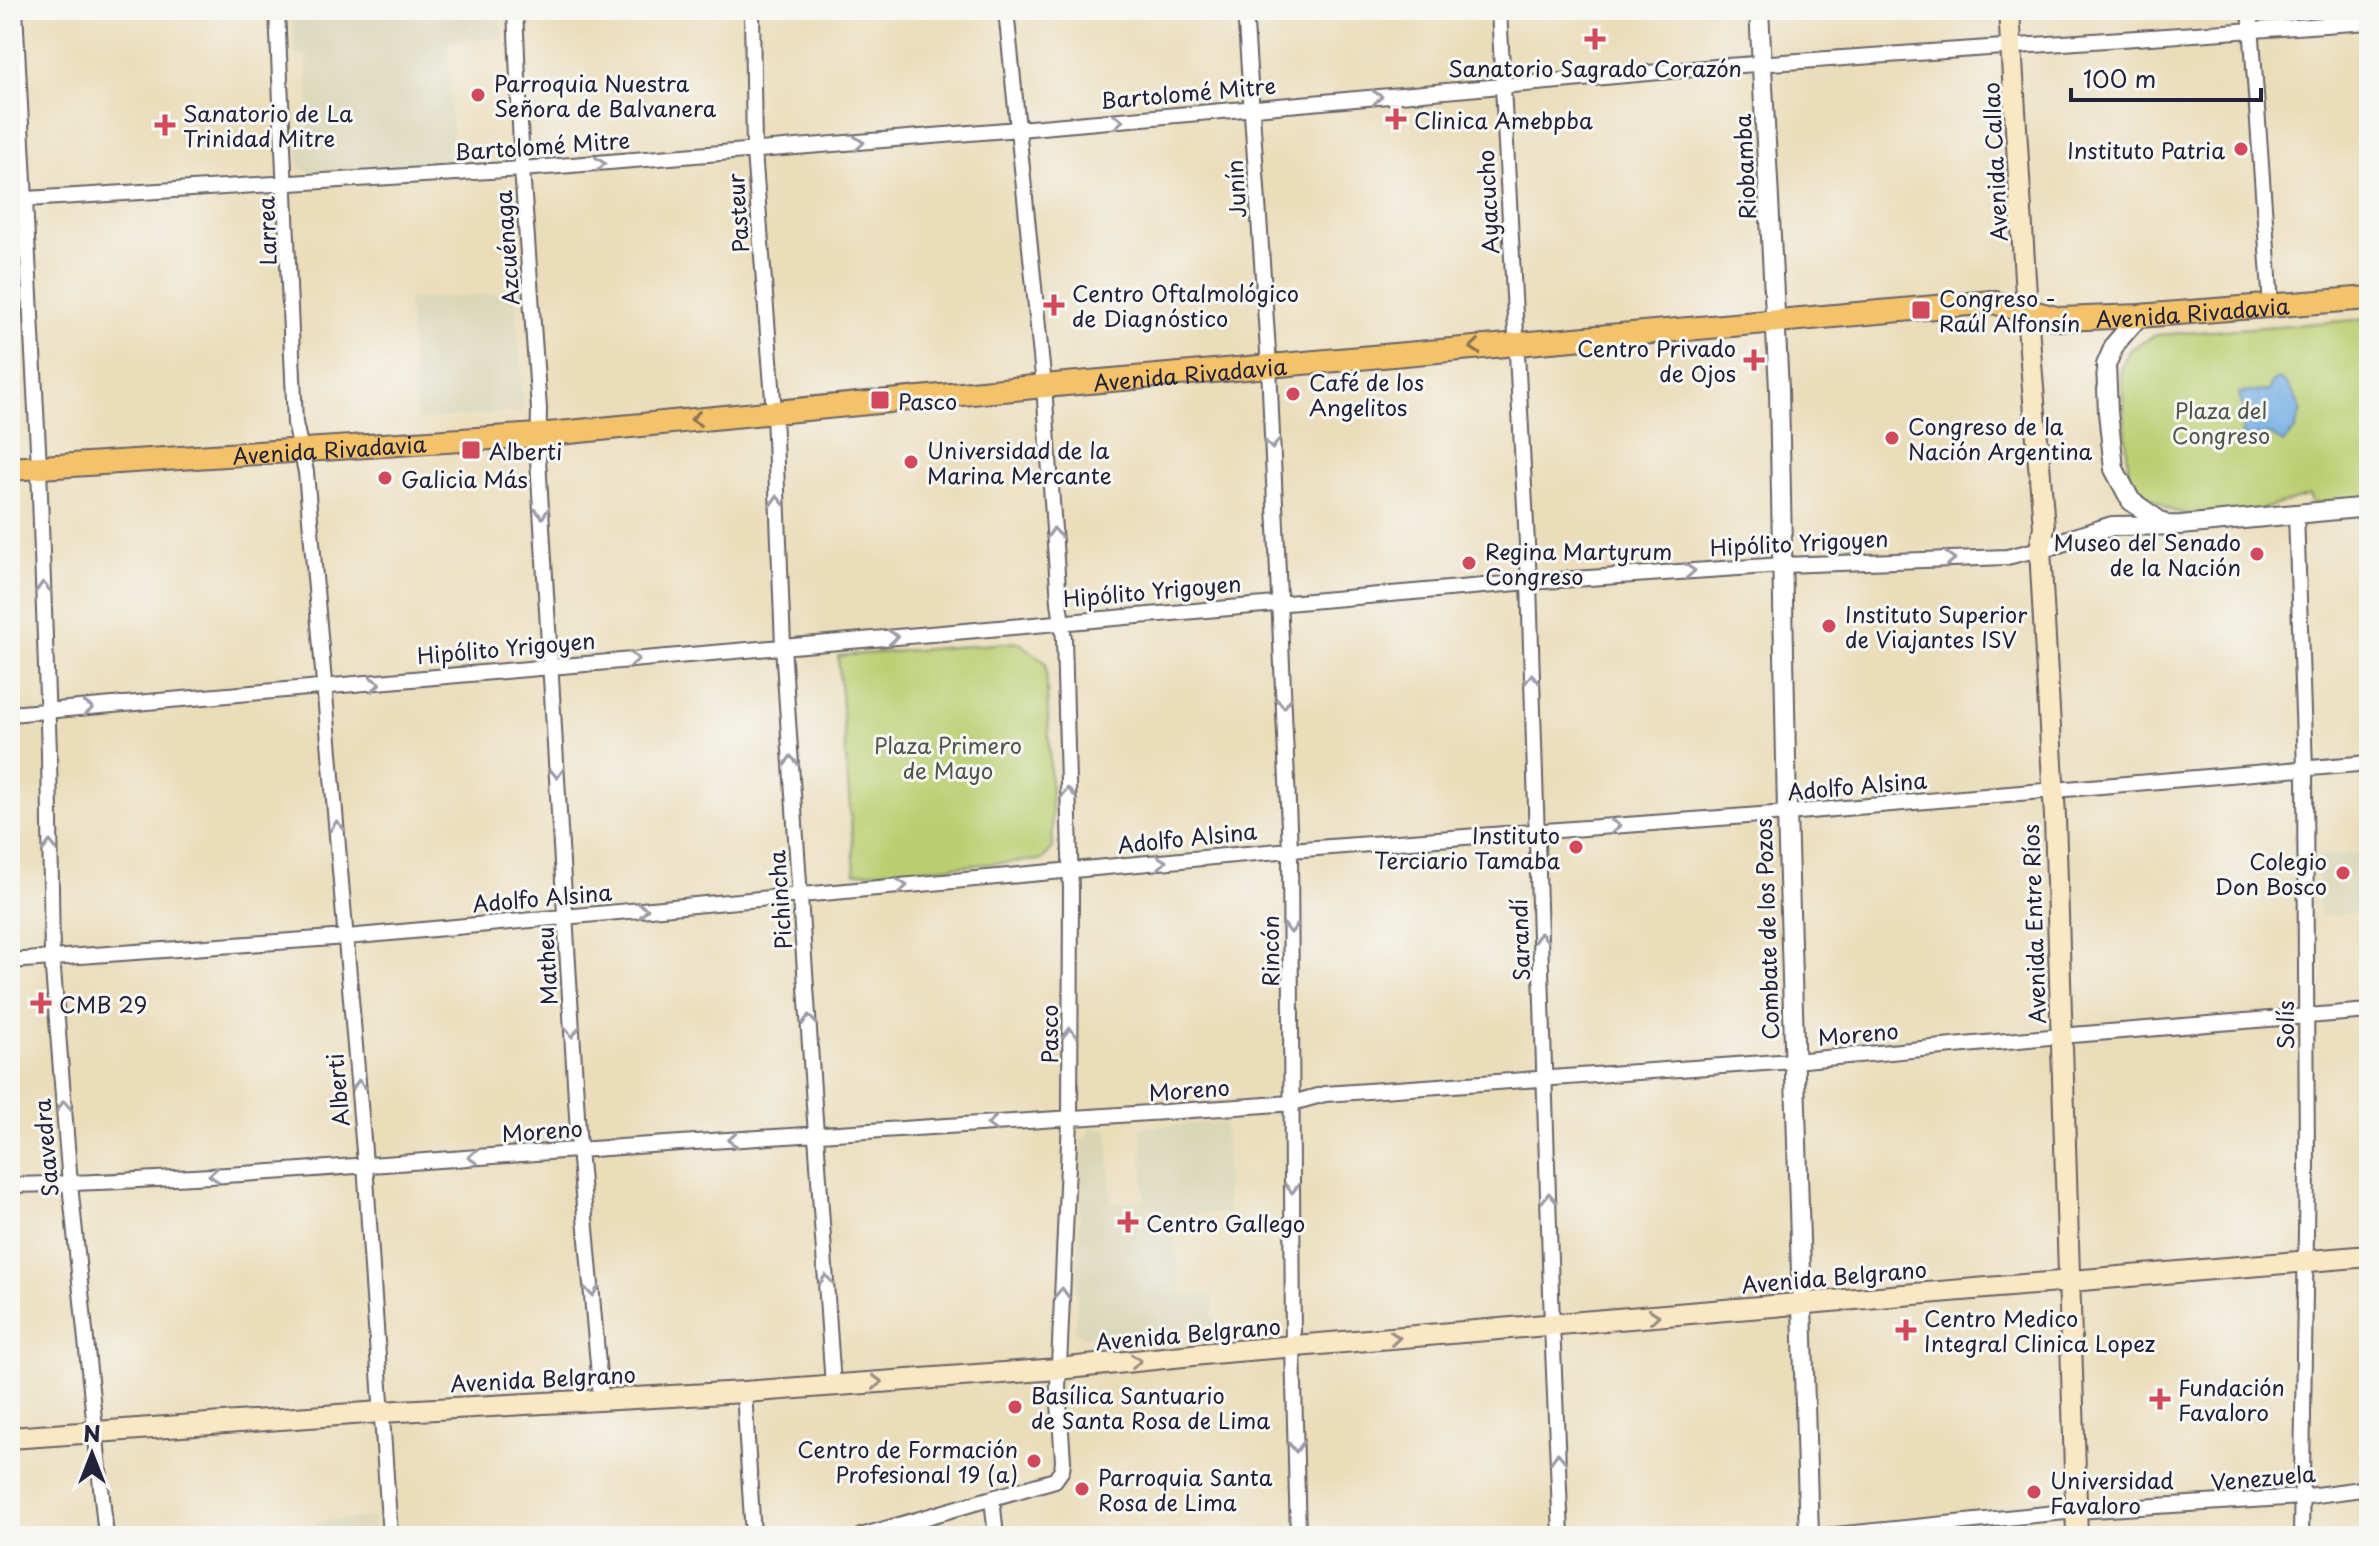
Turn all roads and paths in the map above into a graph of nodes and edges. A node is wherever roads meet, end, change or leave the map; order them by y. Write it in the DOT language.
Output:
graph roads {
  1 [pos="15,10"];
  2 [pos="277,10"];
  3 [pos="515,10"];
  4 [pos="752,10"];
  5 [pos="1006,10"];
  6 [pos="1245,10"];
  7 [pos="1499,10"];
  8 [pos="1759,10"];
  9 [pos="2009,10"];
  10 [pos="2250,10"];
  11 [pos="2369,22"];
  12 [pos="2250,32"];
  13 [pos="2011,47"];
  14 [pos="1763,63"];
  15 [pos="1503,85"];
  16 [pos="1252,109"];
  17 [pos="1019,129"];
  18 [pos="754,152"];
  19 [pos="522,169"];
  20 [pos="286,182"];
  21 [pos="17,199"];
  22 [pos="2369,298"];
  23 [pos="2271,305"];
  24 [pos="2027,312"];
  25 [pos="2139,316"];
  26 [pos="1776,321"];
  27 [pos="1516,344"];
  28 [pos="1269,366"];
  29 [pos="1044,386"];
  30 [pos="774,412"];
  31 [pos="538,435"];
  32 [pos="302,450"];
  33 [pos="39,467"];
  34 [pos="10,469"];
  35 [pos="2369,507"];
  36 [pos="2296,514"];
  37 [pos="2168,526"];
  38 [pos="2040,549"];
  39 [pos="1783,565"];
  40 [pos="1529,582"];
  41 [pos="1279,603"];
  42 [pos="1061,621"];
  43 [pos="783,646"];
  44 [pos="551,667"];
  45 [pos="326,688"];
  46 [pos="47,712"];
  47 [pos="10,714"];
  48 [pos="2369,763"];
  49 [pos="2305,769"];
  50 [pos="2053,790"];
  51 [pos="1787,813"];
  52 [pos="1537,832"];
  53 [pos="1290,850"];
  54 [pos="1071,871"];
  55 [pos="801,895"];
  56 [pos="565,917"];
  57 [pos="347,937"];
  58 [pos="52,957"];
  59 [pos="10,961"];
  60 [pos="2369,1011"];
  61 [pos="2306,1015"];
  62 [pos="2060,1036"];
  63 [pos="1794,1061"];
  64 [pos="1546,1077"];
  65 [pos="1292,1103"];
  66 [pos="1070,1120"];
  67 [pos="817,1134"];
  68 [pos="579,1149"];
  69 [pos="365,1163"];
  70 [pos="70,1184"];
  71 [pos="10,1185"];
  72 [pos="2369,1256"];
  73 [pos="2305,1261"];
  74 [pos="2068,1281"];
  75 [pos="1803,1303"];
  76 [pos="1552,1325"];
  77 [pos="1293,1347"];
  78 [pos="1058,1369"];
  79 [pos="833,1386"];
  80 [pos="744,1392"];
  81 [pos="601,1398"];
  82 [pos="381,1412"];
  83 [pos="95,1433"];
  84 [pos="10,1438"];
  85 [pos="2369,1488"];
  86 [pos="2301,1497"];
  87 [pos="992,1498"];
  88 [pos="2076,1511"];
  89 [pos="106,1536"];
  90 [pos="390,1536"];
  91 [pos="753,1536"];
  92 [pos="861,1536"];
  93 [pos="996,1536"];
  94 [pos="1298,1536"];
  95 [pos="1561,1536"];
  96 [pos="1809,1536"];
  97 [pos="1825,1536"];
  98 [pos="2077,1536"];
  99 [pos="2301,1536"];
  1 -- 21 [label="street, Saavedra"];
  2 -- 20 [label="street, Larrea"];
  3 -- 19 [label="street, Azcuénaga"];
  4 -- 18 [label="street, Pasteur"];
  5 -- 17 [label="street, Pasco"];
  6 -- 16 [label="street, Junín"];
  7 -- 15 [label="street, Ayacucho"];
  8 -- 14 [label="street, Riobamba"];
  9 -- 13 [label="main road, Avenida Callao"];
  10 -- 12 [label="street"];
  11 -- 12 [label="street, Bartolomé Mitre"];
  12 -- 13 [label="street, Bartolomé Mitre"];
  12 -- 23 [label="street"];
  13 -- 14 [label="street, Bartolomé Mitre"];
  13 -- 24 [label="main road, Avenida Callao"];
  14 -- 15 [label="street, Bartolomé Mitre"];
  14 -- 26 [label="street, Riobamba"];
  16 -- 15 [label="street, Bartolomé Mitre, one-way"];
  15 -- 27 [label="street, Ayacucho"];
  17 -- 16 [label="street, Bartolomé Mitre, one-way"];
  16 -- 28 [label="street, Junín"];
  18 -- 17 [label="street, Bartolomé Mitre, one-way"];
  17 -- 29 [label="street, Pasco"];
  19 -- 18 [label="street, Bartolomé Mitre, one-way"];
  18 -- 30 [label="street, Pasteur"];
  19 -- 20 [label="street, Bartolomé Mitre"];
  19 -- 31 [label="street, Azcuénaga"];
  20 -- 21 [label="street, Bartolomé Mitre"];
  20 -- 32 [label="street, Larrea"];
  21 -- 33 [label="street, Saavedra"];
  22 -- 23 [label="main road, Avenida Rivadavia"];
  23 -- 25 [label="main road, Avenida Rivadavia"];
  24 -- 25 [label="main road, Avenida Rivadavia"];
  24 -- 26 [label="main road, Avenida Rivadavia"];
  24 -- 38 [label="main road, Avenida Entre Ríos"];
  25 -- 37 [label="street"];
  26 -- 27 [label="main road, Avenida Rivadavia"];
  26 -- 39 [label="street, Combate de los Pozos"];
  27 -- 28 [label="main road, Avenida Rivadavia, one-way"];
  27 -- 40 [label="street, Sarandí"];
  28 -- 29 [label="main road, Avenida Rivadavia"];
  28 -- 41 [label="street, Rincón, one-way"];
  29 -- 30 [label="main road, Avenida Rivadavia"];
  42 -- 29 [label="street, Pasco, one-way"];
  30 -- 31 [label="main road, Avenida Rivadavia, one-way"];
  43 -- 30 [label="street, Pichincha, one-way"];
  31 -- 32 [label="main road, Avenida Rivadavia"];
  31 -- 44 [label="street, Matheu, one-way"];
  32 -- 33 [label="main road, Avenida Rivadavia"];
  32 -- 45 [label="street, Alberti"];
  33 -- 34 [label="main road, Avenida Rivadavia"];
  46 -- 33 [label="street, Saavedra, one-way"];
  35 -- 36 [label="street, Hipólito Yrigoyen"];
  36 -- 37 [label="street, Hipólito Yrigoyen"];
  36 -- 49 [label="street, Solís"];
  37 -- 38 [label="street, Hipólito Yrigoyen"];
  39 -- 38 [label="street, Hipólito Yrigoyen, one-way"];
  38 -- 50 [label="main road, Avenida Entre Ríos"];
  40 -- 39 [label="street, Hipólito Yrigoyen, one-way"];
  39 -- 51 [label="street, Combate de los Pozos"];
  40 -- 41 [label="street, Hipólito Yrigoyen"];
  52 -- 40 [label="street, Sarandí, one-way"];
  41 -- 42 [label="street, Hipólito Yrigoyen"];
  41 -- 53 [label="street, Rincón, one-way"];
  43 -- 42 [label="street, Hipólito Yrigoyen, one-way"];
  54 -- 42 [label="street, Pasco, one-way"];
  44 -- 43 [label="street, Hipólito Yrigoyen, one-way"];
  55 -- 43 [label="street, Pichincha, one-way"];
  45 -- 44 [label="street, Hipólito Yrigoyen, one-way"];
  44 -- 56 [label="street, Matheu, one-way"];
  46 -- 45 [label="street, Hipólito Yrigoyen, one-way"];
  57 -- 45 [label="street, Alberti, one-way"];
  46 -- 47 [label="street, Hipólito Yrigoyen"];
  58 -- 46 [label="street, Saavedra, one-way"];
  48 -- 49 [label="street, Adolfo Alsina"];
  49 -- 50 [label="street, Adolfo Alsina"];
  49 -- 61 [label="street, Solís"];
  50 -- 51 [label="street, Adolfo Alsina"];
  50 -- 62 [label="main road, Avenida Entre Ríos"];
  52 -- 51 [label="street, Adolfo Alsina, one-way"];
  51 -- 63 [label="street, Combate de los Pozos"];
  52 -- 53 [label="street, Adolfo Alsina"];
  64 -- 52 [label="street, Sarandí, one-way"];
  54 -- 53 [label="street, Adolfo Alsina, one-way"];
  53 -- 65 [label="street, Rincón, one-way"];
  55 -- 54 [label="street, Adolfo Alsina, one-way"];
  66 -- 54 [label="street, Pasco, one-way"];
  56 -- 55 [label="street, Adolfo Alsina, one-way"];
  67 -- 55 [label="street, Pichincha, one-way"];
  56 -- 57 [label="street, Adolfo Alsina"];
  56 -- 68 [label="street, Matheu, one-way"];
  57 -- 58 [label="street, Adolfo Alsina"];
  69 -- 57 [label="street, Alberti, one-way"];
  58 -- 59 [label="street, Adolfo Alsina"];
  70 -- 58 [label="street, Saavedra, one-way"];
  60 -- 61 [label="street, Moreno"];
  61 -- 62 [label="street, Moreno"];
  61 -- 73 [label="street, Solís"];
  62 -- 63 [label="street, Moreno"];
  62 -- 74 [label="main road, Avenida Entre Ríos"];
  63 -- 64 [label="street, Moreno"];
  63 -- 75 [label="street, Combate de los Pozos"];
  64 -- 65 [label="street, Moreno"];
  76 -- 64 [label="street, Sarandí, one-way"];
  65 -- 66 [label="street, Moreno"];
  65 -- 77 [label="street, Rincón, one-way"];
  66 -- 67 [label="street, Moreno, one-way"];
  78 -- 66 [label="street, Pasco, one-way"];
  67 -- 68 [label="street, Moreno, one-way"];
  79 -- 67 [label="street, Pichincha, one-way"];
  68 -- 69 [label="street, Moreno, one-way"];
  68 -- 81 [label="street, Matheu, one-way"];
  69 -- 70 [label="street, Moreno, one-way"];
  69 -- 82 [label="street, Alberti"];
  70 -- 71 [label="street, Moreno"];
  70 -- 83 [label="street, Saavedra"];
  72 -- 73 [label="main road, Avenida Belgrano"];
  73 -- 74 [label="main road, Avenida Belgrano"];
  73 -- 86 [label="street, Solís"];
  74 -- 75 [label="main road, Avenida Belgrano"];
  74 -- 88 [label="main road, Avenida Entre Ríos"];
  76 -- 75 [label="main road, Avenida Belgrano, one-way"];
  75 -- 96 [label="street, Combate de los Pozos"];
  77 -- 76 [label="main road, Avenida Belgrano, one-way"];
  95 -- 76 [label="street, Sarandí, one-way"];
  78 -- 77 [label="main road, Avenida Belgrano, one-way"];
  77 -- 94 [label="street, Rincón, one-way"];
  79 -- 78 [label="main road, Avenida Belgrano, one-way"];
  78 -- 87 [label="street, Pasco"];
  79 -- 80 [label="main road, Avenida Belgrano"];
  80 -- 81 [label="main road, Avenida Belgrano"];
  80 -- 91 [label="street"];
  81 -- 82 [label="main road, Avenida Belgrano"];
  82 -- 83 [label="main road, Avenida Belgrano"];
  82 -- 90 [label="street, Alberti"];
  83 -- 84 [label="main road, Avenida Belgrano"];
  83 -- 89 [label="street, Saavedra"];
  85 -- 86 [label="street, Venezuela"];
  86 -- 88 [label="street, Venezuela"];
  86 -- 99 [label="street, Solís"];
  87 -- 92 [label="street"];
  87 -- 93 [label="street"];
  88 -- 97 [label="street, Venezuela"];
  88 -- 98 [label="main road, Avenida Entre Ríos"];
}
